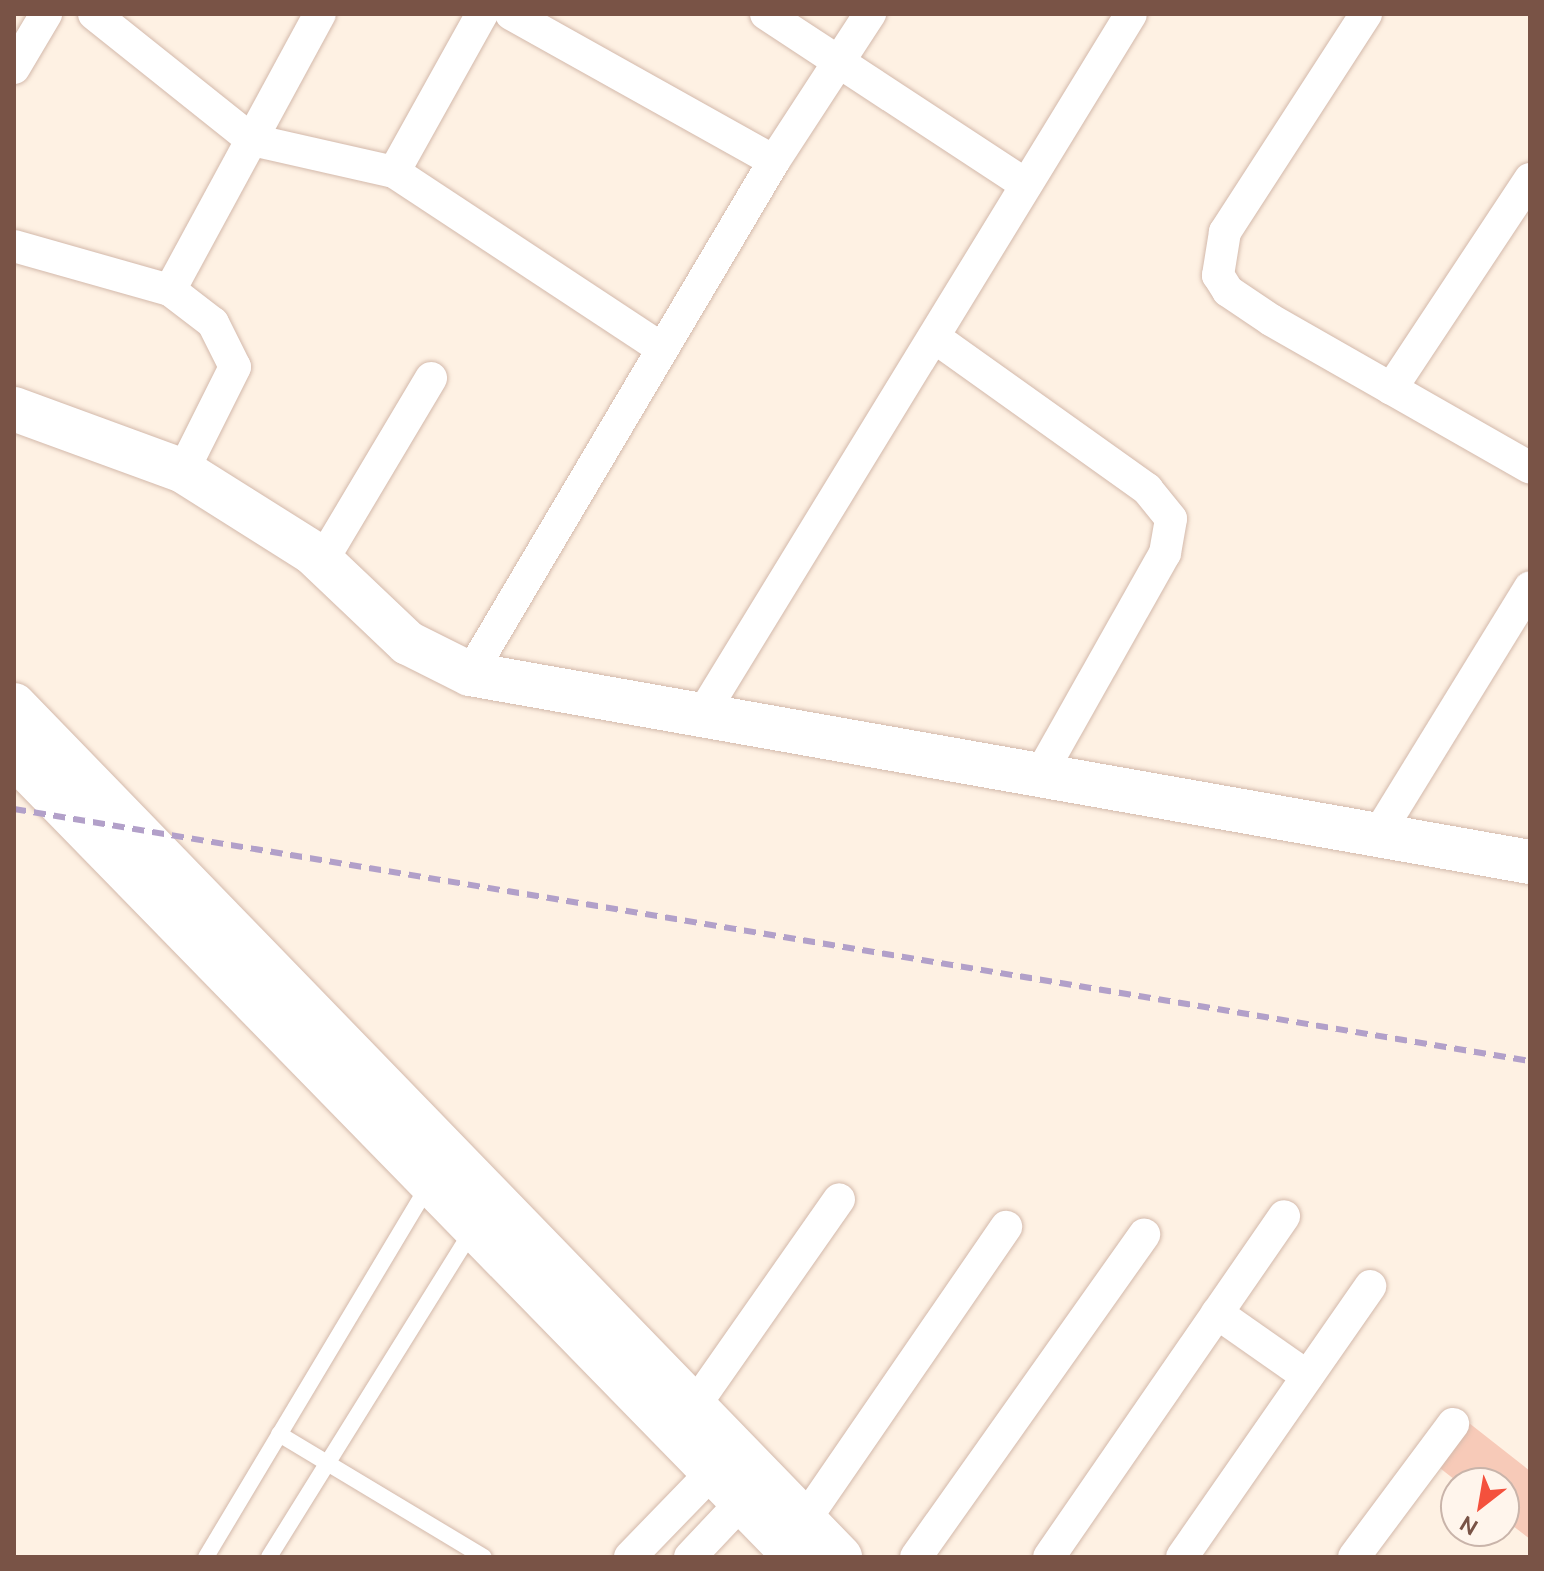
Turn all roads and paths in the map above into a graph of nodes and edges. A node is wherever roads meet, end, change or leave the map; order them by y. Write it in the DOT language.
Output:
graph roads {
  1 [pos="46,14"];
  2 [pos="94,14"];
  3 [pos="320,14"];
  4 [pos="482,14"];
  5 [pos="511,14"];
  6 [pos="766,14"];
  7 [pos="870,14"];
  8 [pos="1131,14"];
  9 [pos="1366,14"];
  10 [pos="841,63"];
  11 [pos="14,68"];
  12 [pos="252,140"];
  13 [pos="774,161"];
  14 [pos="394,172"];
  15 [pos="1530,179"];
  16 [pos="1026,185"];
  17 [pos="14,246"];
  18 [pos="170,290"];
  19 [pos="934,337"];
  20 [pos="662,349"];
  21 [pos="431,378"];
  22 [pos="1391,389"];
  23 [pos="14,409"];
  24 [pos="1530,468"];
  25 [pos="183,471"];
  26 [pos="322,561"];
  27 [pos="1530,587"];
  28 [pos="470,674"];
  29 [pos="14,705"];
  30 [pos="700,718"];
  31 [pos="14,756"];
  32 [pos="1040,775"];
  33 [pos="1377,836"];
  34 [pos="1530,862"];
  35 [pos="439,1167"];
  36 [pos="839,1199"];
  37 [pos="484,1213"];
  38 [pos="1284,1216"];
  39 [pos="1006,1227"];
  40 [pos="1144,1235"];
  41 [pos="1370,1286"];
  42 [pos="1217,1313"];
  43 [pos="1307,1376"];
  44 [pos="695,1405"];
  45 [pos="1453,1424"];
  46 [pos="279,1434"];
  47 [pos="328,1463"];
  48 [pos="739,1475"];
  49 [pos="800,1539"];
  50 [pos="206,1557"];
  51 [pos="269,1557"];
  52 [pos="484,1557"];
  53 [pos="630,1557"];
  54 [pos="690,1557"];
  55 [pos="840,1557"];
  56 [pos="916,1557"];
  57 [pos="1049,1557"];
  58 [pos="1182,1557"];
  59 [pos="1354,1557"];
  1 -- 11 [label="street"];
  2 -- 12 [label="street"];
  3 -- 12 [label="street"];
  4 -- 14 [label="street"];
  5 -- 13 [label="street"];
  6 -- 10 [label="street"];
  7 -- 10 [label="street"];
  8 -- 16 [label="street"];
  9 -- 22 [label="street"];
  10 -- 13 [label="street"];
  10 -- 16 [label="street"];
  12 -- 14 [label="street"];
  12 -- 18 [label="street"];
  13 -- 20 [label="street"];
  14 -- 20 [label="street"];
  15 -- 22 [label="street"];
  16 -- 19 [label="street"];
  17 -- 18 [label="street"];
  18 -- 25 [label="street"];
  19 -- 30 [label="street"];
  19 -- 32 [label="street"];
  20 -- 28 [label="street"];
  21 -- 26 [label="street"];
  22 -- 24 [label="street"];
  23 -- 25 [label="main road"];
  25 -- 26 [label="main road"];
  26 -- 28 [label="main road"];
  27 -- 33 [label="street"];
  28 -- 30 [label="main road"];
  29 -- 35 [label="main road"];
  30 -- 32 [label="main road"];
  31 -- 35 [label="main road"];
  32 -- 33 [label="main road"];
  33 -- 34 [label="main road"];
  35 -- 37 [label="main road"];
  35 -- 46 [label="lane"];
  36 -- 44 [label="street"];
  37 -- 44 [label="main road"];
  37 -- 47 [label="lane"];
  37 -- 48 [label="main road"];
  38 -- 42 [label="street"];
  39 -- 49 [label="street"];
  40 -- 56 [label="street"];
  41 -- 43 [label="street"];
  42 -- 43 [label="street"];
  42 -- 57 [label="street"];
  43 -- 58 [label="street"];
  44 -- 48 [label="main road"];
  45 -- 59 [label="street"];
  46 -- 47 [label="lane"];
  46 -- 50 [label="lane"];
  47 -- 51 [label="lane"];
  47 -- 52 [label="lane"];
  48 -- 49 [label="main road"];
  48 -- 53 [label="street"];
  48 -- 54 [label="street"];
  49 -- 55 [label="main road"];
}
